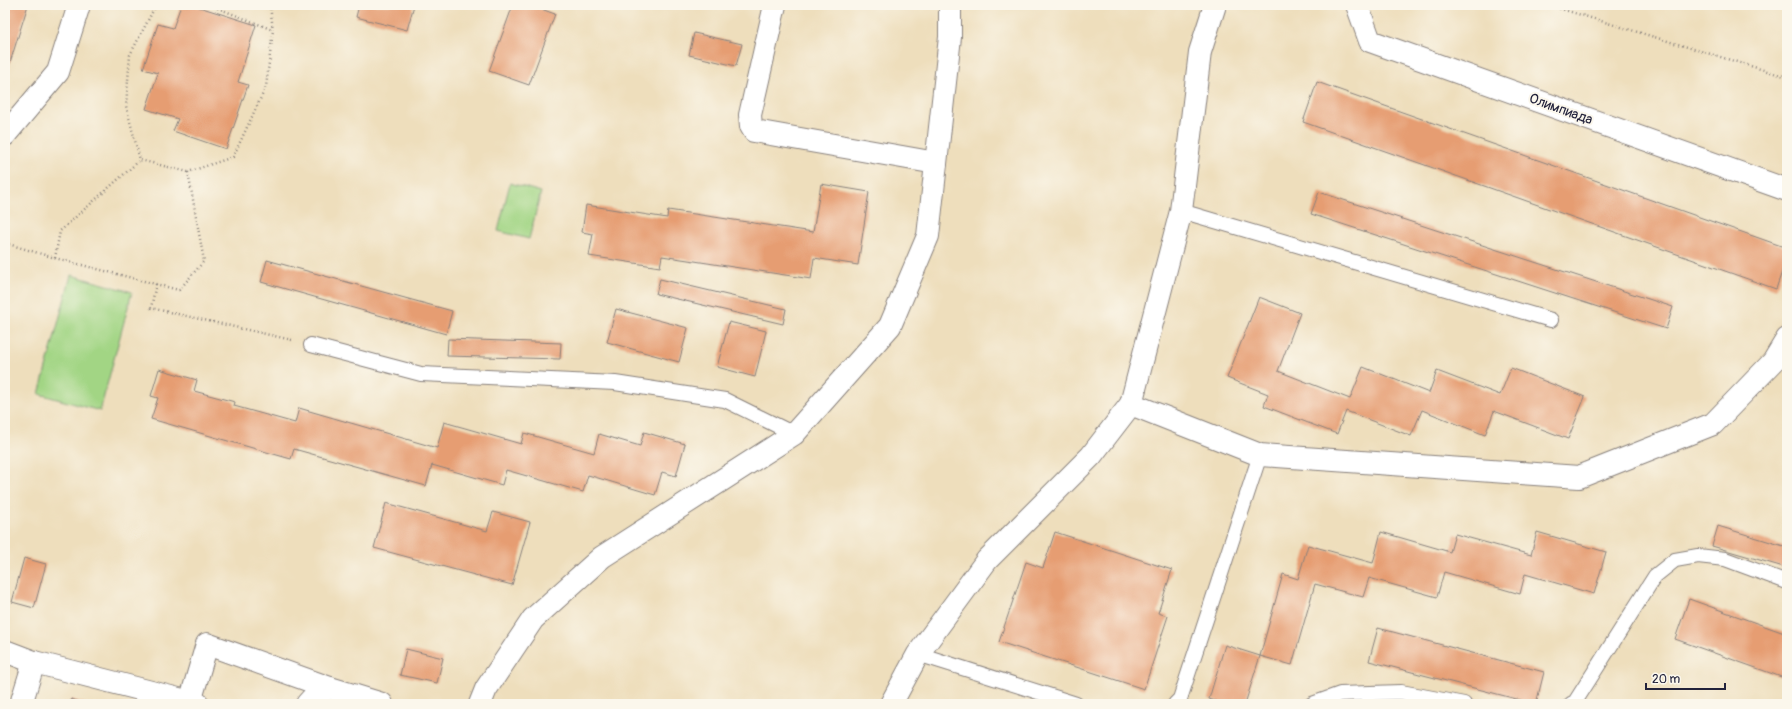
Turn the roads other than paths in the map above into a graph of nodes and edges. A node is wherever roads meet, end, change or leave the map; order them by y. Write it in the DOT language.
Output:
graph roads {
  1 [pos="79,5"];
  2 [pos="775,5"];
  3 [pos="950,5"];
  4 [pos="1214,5"];
  5 [pos="1357,5"];
  6 [pos="5,135"];
  7 [pos="936,163"];
  8 [pos="1787,190"];
  9 [pos="1181,211"];
  10 [pos="1551,320"];
  11 [pos="1787,339"];
  12 [pos="311,345"];
  13 [pos="1131,404"];
  14 [pos="794,434"];
  15 [pos="1260,455"];
  16 [pos="1787,582"];
  17 [pos="5,651"];
  18 [pos="918,654"];
  19 [pos="34,662"];
  20 [pos="330,688"];
  21 [pos="194,703"];
  22 [pos="21,704"];
  23 [pos="307,704"];
  24 [pos="382,704"];
  25 [pos="480,704"];
  26 [pos="890,704"];
  27 [pos="1076,704"];
  28 [pos="1175,704"];
  29 [pos="1312,704"];
  30 [pos="1464,704"];
  31 [pos="1571,704"];
  1 -- 6 [label="street"];
  2 -- 7 [label="street"];
  3 -- 7 [label="street"];
  4 -- 9 [label="street"];
  5 -- 8 [label="street, Олимпиада"];
  7 -- 14 [label="street"];
  9 -- 10 [label="lane"];
  9 -- 13 [label="street"];
  11 -- 15 [label="street"];
  12 -- 14 [label="lane"];
  13 -- 15 [label="street"];
  13 -- 18 [label="street"];
  14 -- 25 [label="street"];
  15 -- 28 [label="lane"];
  16 -- 31 [label="lane"];
  17 -- 19 [label="street"];
  18 -- 26 [label="street"];
  18 -- 27 [label="lane"];
  19 -- 21 [label="street"];
  19 -- 22 [label="street"];
  20 -- 21 [label="street"];
  20 -- 23 [label="street"];
  20 -- 24 [label="street"];
  29 -- 30 [label="lane"];
}
